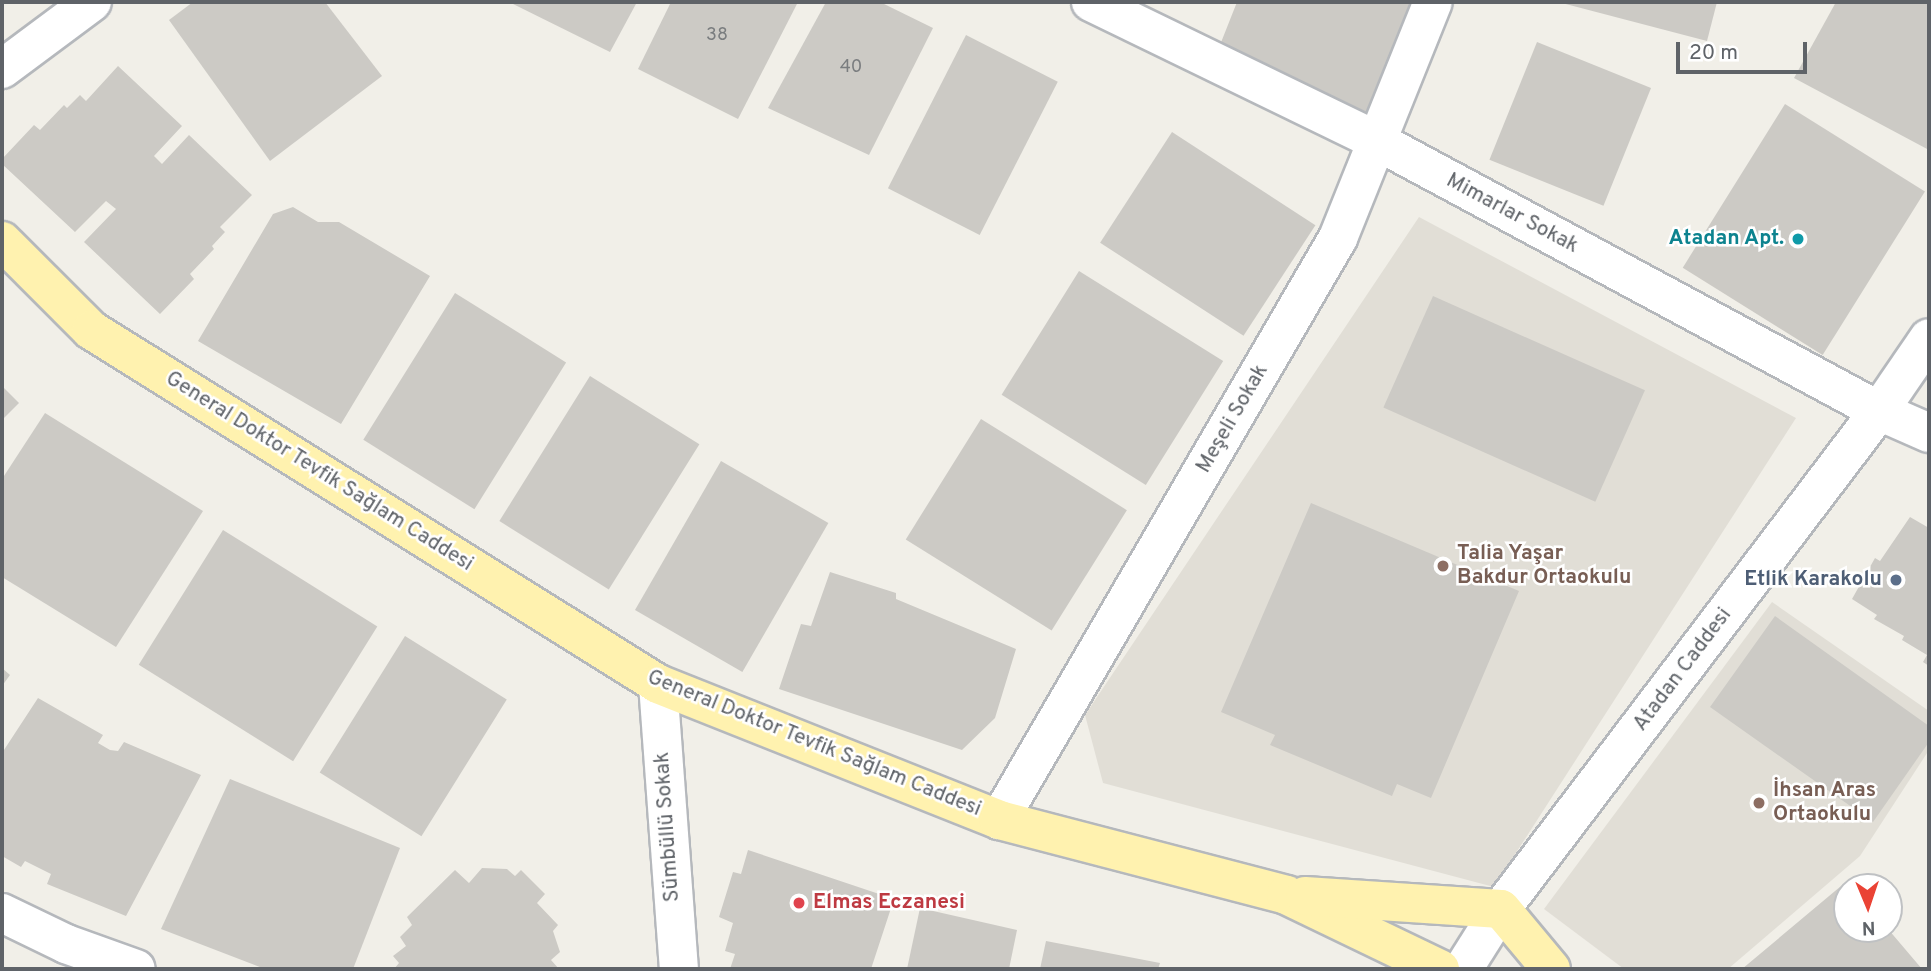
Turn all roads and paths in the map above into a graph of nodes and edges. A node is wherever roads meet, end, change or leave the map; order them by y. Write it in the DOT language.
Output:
graph roads {
  1 [pos="92,2"];
  2 [pos="1091,2"];
  3 [pos="1433,2"];
  4 [pos="2,69"];
  5 [pos="1377,141"];
  6 [pos="2,241"];
  7 [pos="1929,338"];
  8 [pos="1879,411"];
  9 [pos="1929,433"];
  10 [pos="658,684"];
  11 [pos="999,820"];
  12 [pos="1286,895"];
  13 [pos="1501,909"];
  14 [pos="2,914"];
  15 [pos="136,969"];
  16 [pos="679,969"];
  17 [pos="1440,969"];
  18 [pos="1462,969"];
  19 [pos="1551,969"];
  1 -- 4 [label="street"];
  2 -- 5 [label="street, Mimarlar Sokak"];
  3 -- 5 [label="street, Meşeli Sokak"];
  5 -- 8 [label="street, Mimarlar Sokak"];
  5 -- 11 [label="street, Meşeli Sokak"];
  6 -- 10 [label="main road, General Doktor Tevfik Sağlam Caddesi"];
  7 -- 8 [label="street, Atadan Caddesi"];
  8 -- 9 [label="street, Mimarlar Sokak"];
  8 -- 13 [label="street, Atadan Caddesi"];
  10 -- 11 [label="main road, General Doktor Tevfik Sağlam Caddesi"];
  10 -- 16 [label="street, Sümbüllü Sokak"];
  11 -- 12 [label="main road, General Doktor Tevfik Sağlam Caddesi"];
  12 -- 13 [label="main road"];
  12 -- 17 [label="main road, General Doktor Tevfik Sağlam Caddesi"];
  13 -- 18 [label="street, Atadan Caddesi"];
  13 -- 19 [label="main road"];
  14 -- 15 [label="street"];
}
